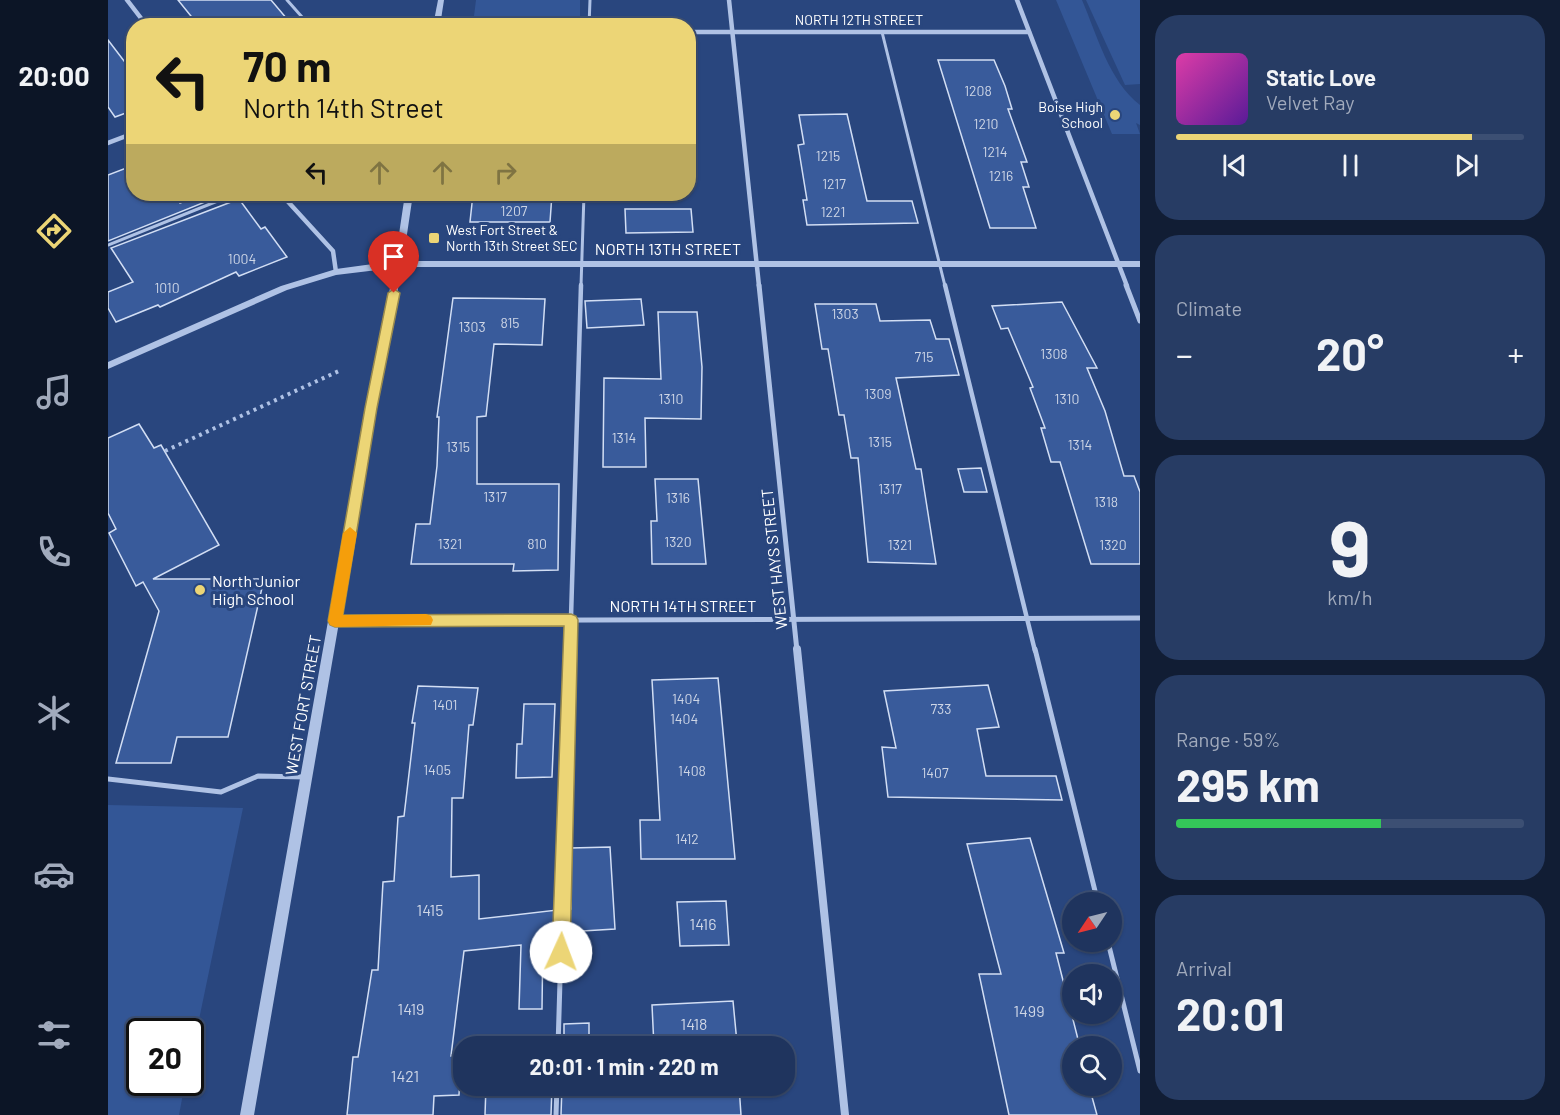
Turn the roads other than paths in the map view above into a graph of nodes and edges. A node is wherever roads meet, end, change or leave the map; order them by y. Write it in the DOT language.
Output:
graph roads {
  1 [pos="127,0"];
  2 [pos="287,0"];
  3 [pos="296,0"];
  4 [pos="441,0"];
  5 [pos="590,0"];
  6 [pos="729,0"];
  7 [pos="1017,0"];
  8 [pos="294,7"];
  9 [pos="141,18"];
  10 [pos="303,18"];
  11 [pos="438,18"];
  12 [pos="589,18"];
  13 [pos="696,32"];
  14 [pos="732,32"];
  15 [pos="882,32"];
  16 [pos="1029,32"];
  17 [pos="126,136"];
  18 [pos="108,143"];
  19 [pos="218,201"];
  20 [pos="287,201"];
  21 [pos="408,201"];
  22 [pos="584,201"];
  23 [pos="108,245"];
  24 [pos="398,264"];
  25 [pos="581,264"];
  26 [pos="1118,264"];
  27 [pos="1140,264"];
  28 [pos="757,265"];
  29 [pos="941,265"];
  30 [pos="336,272"];
  31 [pos="1140,321"];
  32 [pos="108,366"];
  33 [pos="1140,618"];
  34 [pos="1028,619"];
  35 [pos="571,620"];
  36 [pos="794,620"];
  37 [pos="335,621"];
  38 [pos="307,777"];
  39 [pos="108,779"];
  40 [pos="1095,892"];
  41 [pos="1110,952"];
  42 [pos="558,1036"];
  43 [pos="1140,1071"];
  44 [pos="557,1096"];
  45 [pos="247,1115"];
  46 [pos="556,1115"];
  47 [pos="845,1115"];
  1 -- 9 [label="street"];
  2 -- 8 [label="lane"];
  3 -- 8 [label="lane"];
  4 -- 11 [label="street"];
  5 -- 12 [label="lane"];
  6 -- 14 [label="street, WEST HAYS STREET"];
  7 -- 16 [label="street"];
  8 -- 10 [label="lane"];
  13 -- 14 [label="street, NORTH 12TH STREET"];
  14 -- 15 [label="street, NORTH 12TH STREET"];
  14 -- 28 [label="street, WEST HAYS STREET"];
  15 -- 16 [label="street, NORTH 12TH STREET"];
  15 -- 29 [label="lane"];
  16 -- 26 [label="street"];
  17 -- 18 [label="street"];
  19 -- 23 [label="lane"];
  20 -- 30 [label="street"];
  21 -- 24 [label="street, WEST FORT STREET"];
  22 -- 25 [label="lane"];
  24 -- 25 [label="street, NORTH 13TH STREET"];
  24 -- 30 [label="street, NORTH 13TH STREET"];
  24 -- 37 [label="street, WEST FORT STREET"];
  25 -- 28 [label="street, NORTH 13TH STREET"];
  25 -- 35 [label="lane"];
  26 -- 27 [label="street, NORTH 13TH STREET"];
  26 -- 29 [label="street, NORTH 13TH STREET"];
  26 -- 31 [label="street"];
  28 -- 29 [label="street, NORTH 13TH STREET"];
  28 -- 36 [label="street, WEST HAYS STREET"];
  29 -- 34 [label="lane"];
  30 -- 32 [label="street, NORTH 13TH STREET"];
  33 -- 34 [label="street, NORTH 14TH STREET"];
  34 -- 36 [label="street, NORTH 14TH STREET"];
  34 -- 40 [label="lane"];
  35 -- 36 [label="street, NORTH 14TH STREET"];
  35 -- 37 [label="street, NORTH 14TH STREET"];
  35 -- 42 [label="lane"];
  36 -- 47 [label="street, WEST HAYS STREET"];
  37 -- 38 [label="street, WEST FORT STREET"];
  38 -- 39 [label="lane"];
  38 -- 45 [label="street, WEST FORT STREET"];
  41 -- 43 [label="lane"];
  44 -- 46 [label="lane"];
}
